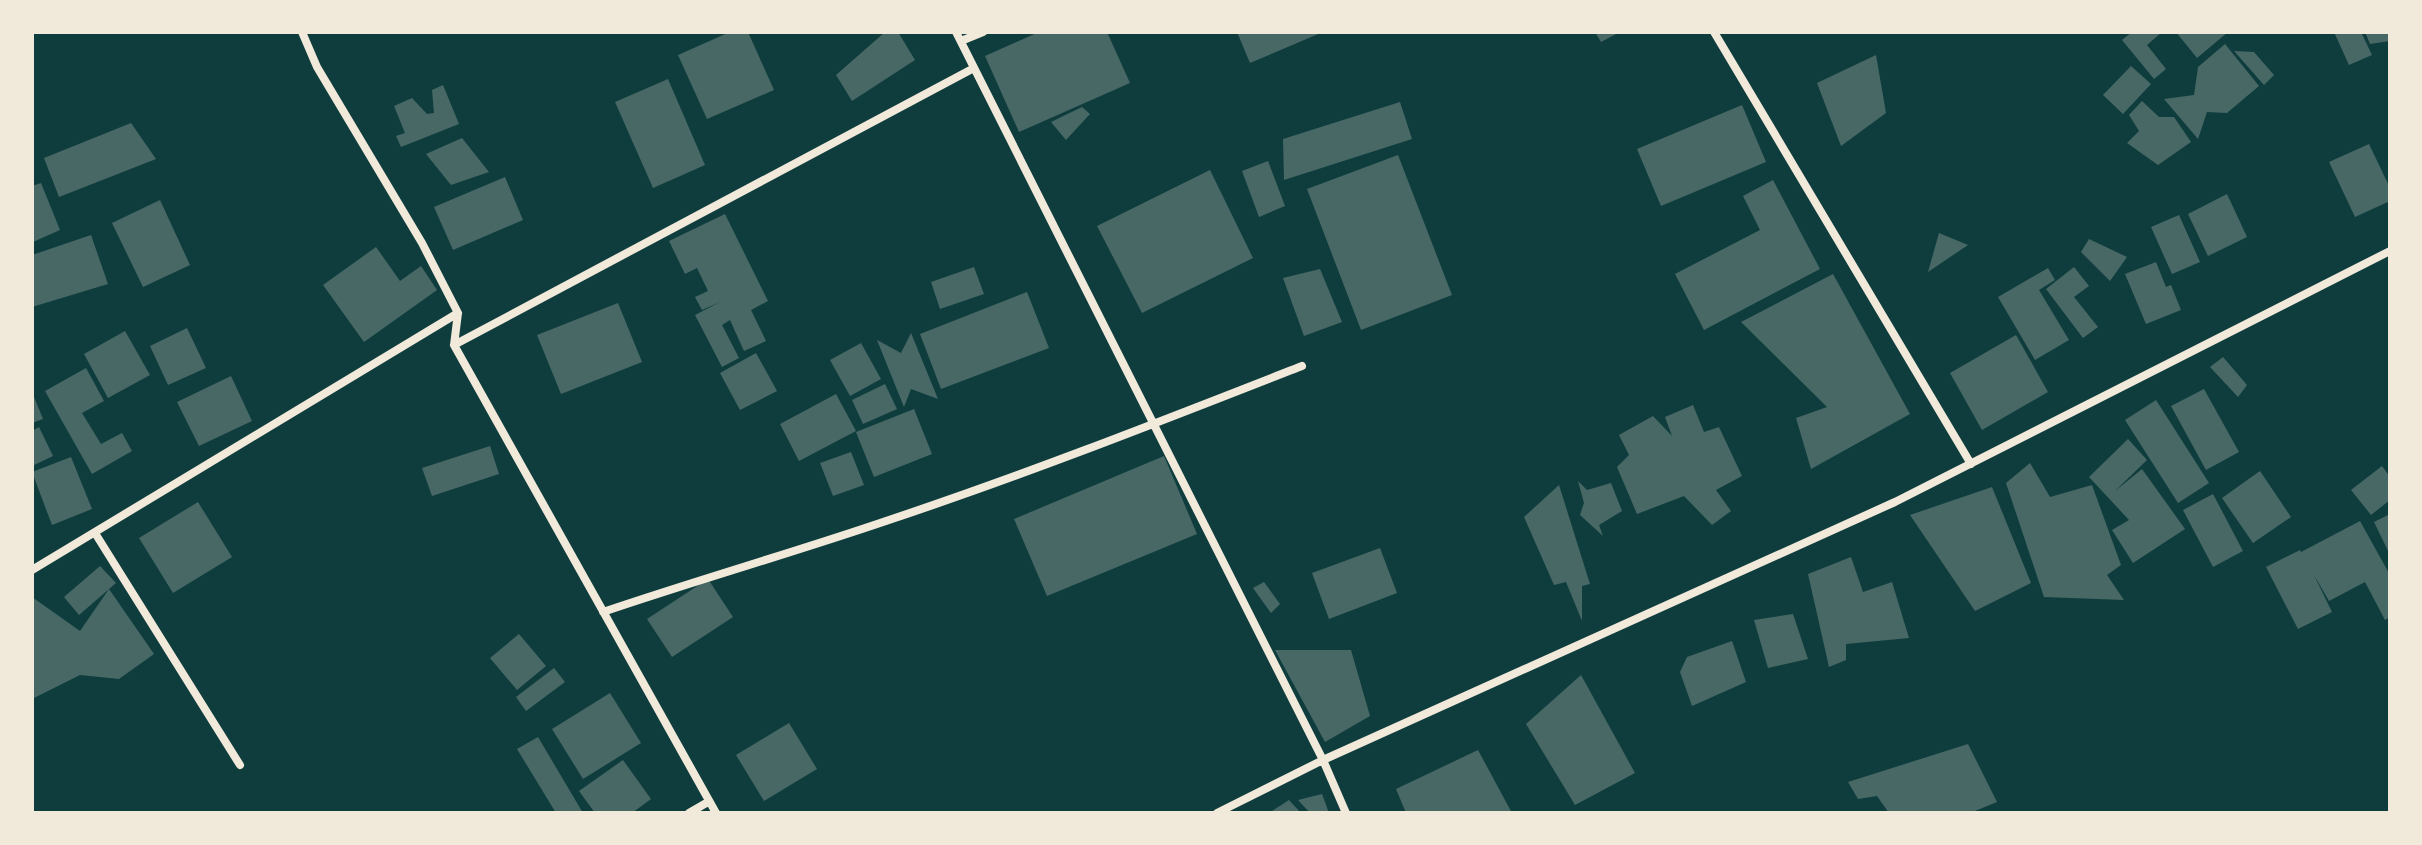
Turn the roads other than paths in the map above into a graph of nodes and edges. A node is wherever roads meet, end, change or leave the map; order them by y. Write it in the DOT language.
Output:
graph roads {
  1 [pos="302,32"];
  2 [pos="983,32"];
  3 [pos="1714,32"];
  4 [pos="958,36"];
  5 [pos="974,68"];
  6 [pos="2390,251"];
  7 [pos="458,313"];
  8 [pos="454,345"];
  9 [pos="1302,366"];
  10 [pos="1153,424"];
  11 [pos="1971,464"];
  12 [pos="95,533"];
  13 [pos="32,570"];
  14 [pos="603,612"];
  15 [pos="1323,760"];
  16 [pos="240,765"];
  17 [pos="708,802"];
  18 [pos="689,813"];
  19 [pos="716,813"];
  20 [pos="1217,813"];
  21 [pos="1346,813"];
  1 -- 7 [label="street"];
  2 -- 4 [label="street"];
  3 -- 11 [label="street"];
  4 -- 5 [label="street"];
  5 -- 8 [label="street"];
  5 -- 10 [label="street"];
  6 -- 11 [label="street"];
  7 -- 8 [label="street"];
  7 -- 12 [label="street"];
  8 -- 14 [label="street"];
  9 -- 10 [label="street"];
  10 -- 14 [label="street"];
  10 -- 15 [label="street"];
  11 -- 15 [label="street"];
  12 -- 13 [label="street"];
  12 -- 16 [label="street"];
  14 -- 17 [label="street"];
  15 -- 20 [label="street"];
  15 -- 21 [label="street"];
  17 -- 18 [label="street"];
  17 -- 19 [label="street"];
}
